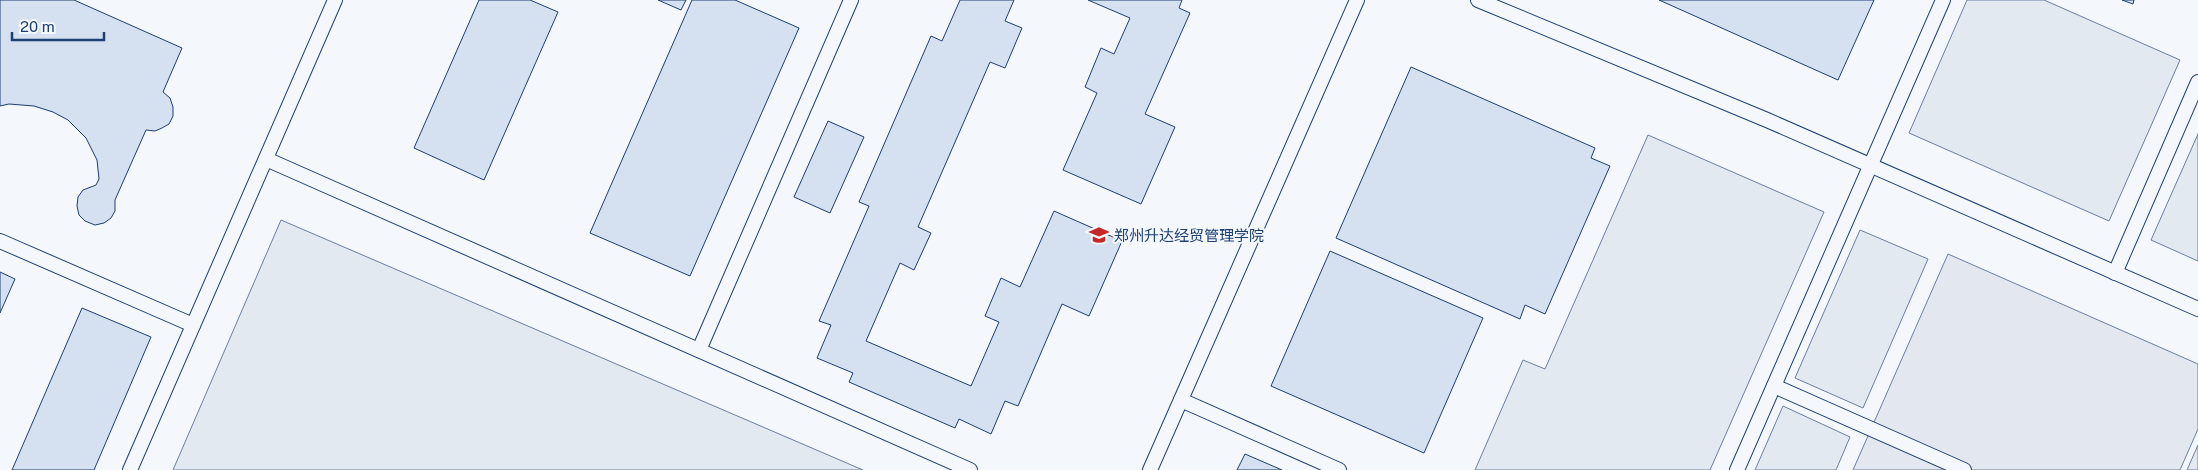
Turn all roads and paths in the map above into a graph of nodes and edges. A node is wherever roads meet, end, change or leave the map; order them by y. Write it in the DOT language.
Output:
graph roads {
  1 [pos="335,0"];
  2 [pos="852,0"];
  3 [pos="1357,0"];
  4 [pos="1478,0"];
  5 [pos="1943,0"];
  6 [pos="2198,82"];
  7 [pos="266,159"];
  8 [pos="1870,166"];
  9 [pos="0,241"];
  10 [pos="2115,273"];
  11 [pos="2198,309"];
  12 [pos="193,325"];
  13 [pos="699,350"];
  14 [pos="1774,386"];
  15 [pos="1181,400"];
  16 [pos="130,470"];
  17 [pos="970,470"];
  18 [pos="1150,470"];
  19 [pos="1339,470"];
  20 [pos="1737,470"];
  21 [pos="1964,470"];
  1 -- 7 [label="lane"];
  2 -- 13 [label="lane"];
  3 -- 15 [label="lane"];
  4 -- 8 [label="lane"];
  5 -- 8 [label="lane"];
  6 -- 10 [label="lane"];
  7 -- 12 [label="lane"];
  7 -- 13 [label="lane"];
  8 -- 10 [label="lane"];
  8 -- 14 [label="lane"];
  9 -- 12 [label="lane"];
  10 -- 11 [label="lane"];
  12 -- 16 [label="lane"];
  13 -- 17 [label="lane"];
  14 -- 20 [label="lane"];
  14 -- 21 [label="lane"];
  15 -- 18 [label="lane"];
  15 -- 19 [label="lane"];
}
